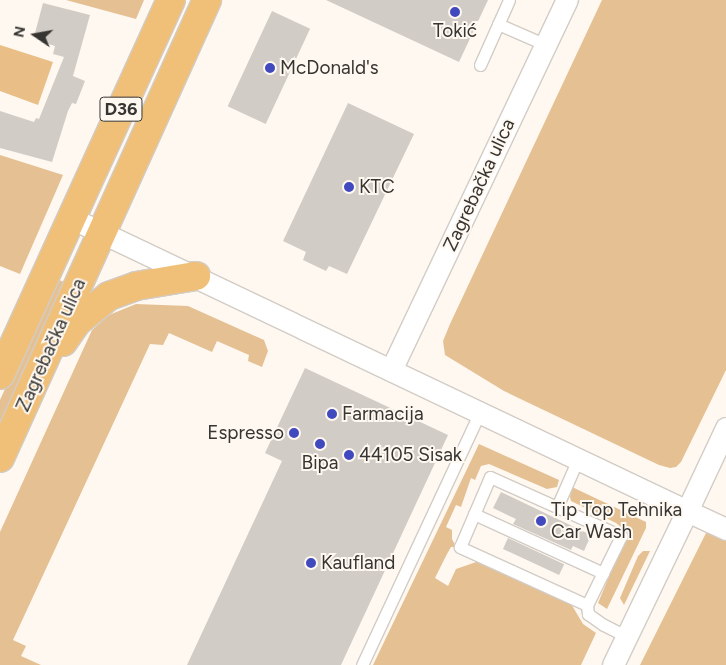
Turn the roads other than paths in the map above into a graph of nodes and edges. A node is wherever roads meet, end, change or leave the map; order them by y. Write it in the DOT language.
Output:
graph roads {
  1 [pos="171,0"];
  2 [pos="207,0"];
  3 [pos="509,0"];
  4 [pos="567,0"];
  5 [pos="498,24"];
  6 [pos="546,45"];
  7 [pos="480,65"];
  8 [pos="71,218"];
  9 [pos="102,232"];
  10 [pos="196,276"];
  11 [pos="43,362"];
  12 [pos="391,370"];
  13 [pos="0,375"];
  14 [pos="480,412"];
  15 [pos="724,437"];
  16 [pos="0,458"];
  17 [pos="578,459"];
  18 [pos="557,507"];
  19 [pos="687,511"];
  20 [pos="474,514"];
  21 [pos="726,529"];
  22 [pos="603,574"];
  23 [pos="587,605"];
  24 [pos="626,636"];
  25 [pos="362,665"];
  26 [pos="613,665"];
  1 -- 8 [label="main road, Zagrebačka ulica / D36"];
  2 -- 9 [label="main road, Zagrebačka ulica / D36"];
  3 -- 5 [label="lane"];
  4 -- 6 [label="street, Zagrebačka ulica"];
  5 -- 6 [label="lane"];
  5 -- 7 [label="lane"];
  6 -- 12 [label="street, Zagrebačka ulica"];
  8 -- 9 [label="street"];
  8 -- 13 [label="main road, Zagrebačka ulica / D36"];
  9 -- 10 [label="street"];
  9 -- 11 [label="main road, Zagrebačka ulica / D36"];
  10 -- 11 [label="main road"];
  10 -- 12 [label="street"];
  11 -- 16 [label="main road, Zagrebačka ulica / D36"];
  12 -- 14 [label="street"];
  14 -- 17 [label="street"];
  14 -- 25 [label="lane"];
  15 -- 19 [label="street"];
  17 -- 18 [label="lane"];
  17 -- 19 [label="street"];
  18 -- 20 [label="lane"];
  18 -- 22 [label="lane"];
  19 -- 21 [label="street"];
  19 -- 24 [label="street"];
  20 -- 22 [label="lane"];
  20 -- 23 [label="lane"];
  22 -- 23 [label="lane"];
  23 -- 24 [label="lane"];
  24 -- 26 [label="street"];
}
